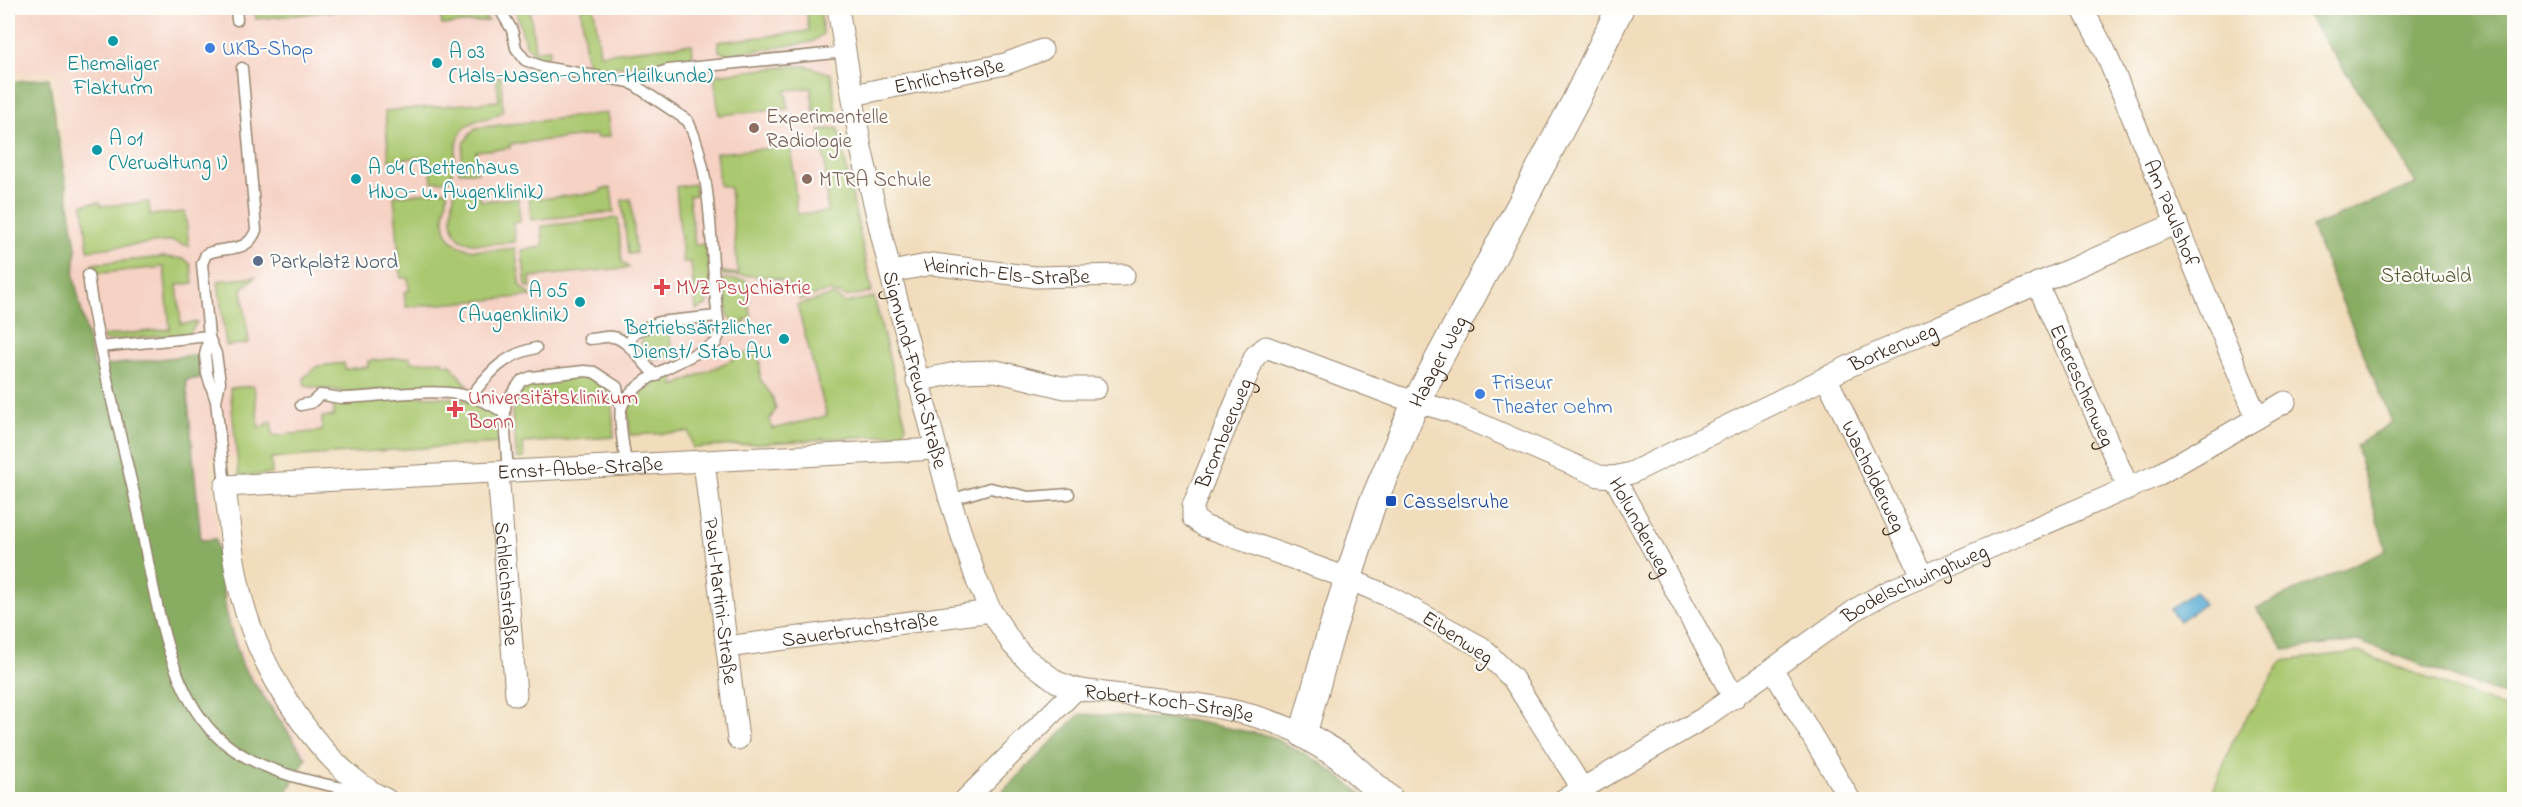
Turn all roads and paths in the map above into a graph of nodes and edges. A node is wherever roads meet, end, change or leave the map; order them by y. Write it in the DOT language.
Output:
graph roads {
  1 [pos="236,8"];
  2 [pos="499,8"];
  3 [pos="838,8"];
  4 [pos="1620,8"];
  5 [pos="2082,8"];
  6 [pos="237,20"];
  7 [pos="1041,50"];
  8 [pos="845,52"];
  9 [pos="242,68"];
  10 [pos="630,82"];
  11 [pos="853,95"];
  12 [pos="2177,223"];
  13 [pos="891,272"];
  14 [pos="88,275"];
  15 [pos="1124,275"];
  16 [pos="2037,283"];
  17 [pos="717,316"];
  18 [pos="209,336"];
  19 [pos="589,339"];
  20 [pos="630,345"];
  21 [pos="100,347"];
  22 [pos="536,348"];
  23 [pos="656,376"];
  24 [pos="1826,377"];
  25 [pos="916,381"];
  26 [pos="1096,388"];
  27 [pos="471,396"];
  28 [pos="1416,402"];
  29 [pos="2285,402"];
  30 [pos="302,405"];
  31 [pos="621,410"];
  32 [pos="505,414"];
  33 [pos="2257,418"];
  34 [pos="936,449"];
  35 [pos="704,462"];
  36 [pos="626,465"];
  37 [pos="503,472"];
  38 [pos="1614,477"];
  39 [pos="225,486"];
  40 [pos="2129,489"];
  41 [pos="1069,494"];
  42 [pos="950,500"];
  43 [pos="1922,575"];
  44 [pos="1347,578"];
  45 [pos="991,611"];
  46 [pos="727,647"];
  47 [pos="1773,670"];
  48 [pos="1076,689"];
  49 [pos="516,695"];
  50 [pos="1734,699"];
  51 [pos="1303,734"];
  52 [pos="738,739"];
  53 [pos="1582,788"];
  54 [pos="381,796"];
  55 [pos="965,800"];
  56 [pos="1390,800"];
  57 [pos="1563,800"];
  58 [pos="1850,800"];
  1 -- 6 [label="lane"];
  2 -- 10 [label="lane"];
  3 -- 8 [label="street, Sigmund-Freud-Straße"];
  4 -- 28 [label="street, Haager Weg"];
  5 -- 12 [label="street, Am Paulshof"];
  7 -- 11 [label="street, Ehrlichstraße"];
  8 -- 10 [label="lane"];
  8 -- 11 [label="street, Sigmund-Freud-Straße"];
  9 -- 18 [label="lane"];
  10 -- 17 [label="lane"];
  11 -- 13 [label="street, Sigmund-Freud-Straße"];
  12 -- 16 [label="street, Borkenweg"];
  12 -- 33 [label="street, Am Paulshof"];
  13 -- 15 [label="street, Heinrich-Els-Straße"];
  13 -- 25 [label="street, Sigmund-Freud-Straße"];
  14 -- 21 [label="lane"];
  16 -- 24 [label="street, Borkenweg"];
  16 -- 40 [label="street, Ebereschenweg"];
  17 -- 20 [label="lane"];
  17 -- 23 [label="lane"];
  18 -- 21 [label="lane"];
  18 -- 39 [label="lane"];
  19 -- 20 [label="lane"];
  20 -- 23 [label="lane"];
  21 -- 54 [label="lane"];
  22 -- 27 [label="lane"];
  23 -- 31 [label="lane"];
  24 -- 38 [label="street, Borkenweg"];
  24 -- 43 [label="street, Wacholderweg"];
  25 -- 26 [label="street"];
  25 -- 34 [label="street, Sigmund-Freud-Straße"];
  27 -- 30 [label="lane"];
  27 -- 32 [label="lane"];
  28 -- 38 [label="street, Holunderweg"];
  28 -- 44 [label="street, Haager Weg"];
  28 -- 44 [label="street, Brombeerweg"];
  29 -- 33 [label="street, Bodelschwinghweg"];
  31 -- 32 [label="lane"];
  31 -- 36 [label="lane"];
  32 -- 37 [label="lane"];
  33 -- 40 [label="street, Bodelschwinghweg"];
  34 -- 35 [label="street, Ernst-Abbe-Straße"];
  34 -- 42 [label="street, Sigmund-Freud-Straße"];
  35 -- 36 [label="street, Ernst-Abbe-Straße"];
  35 -- 46 [label="street, Paul-Martini-Straße"];
  36 -- 37 [label="street, Ernst-Abbe-Straße"];
  37 -- 39 [label="street, Ernst-Abbe-Straße"];
  37 -- 49 [label="street, Schleichstraße"];
  38 -- 50 [label="street, Holunderweg"];
  39 -- 54 [label="street"];
  40 -- 43 [label="street, Bodelschwinghweg"];
  41 -- 42 [label="lane"];
  42 -- 45 [label="street, Sigmund-Freud-Straße"];
  43 -- 47 [label="street, Bodelschwinghweg"];
  44 -- 51 [label="street, Haager Weg"];
  44 -- 53 [label="street, Eibenweg"];
  45 -- 46 [label="street, Sauerbruchstraße"];
  45 -- 48 [label="street, Sigmund-Freud-Straße"];
  46 -- 52 [label="street, Paul-Martini-Straße"];
  47 -- 50 [label="street, Bodelschwinghweg"];
  47 -- 58 [label="street"];
  48 -- 51 [label="street, Robert-Koch-Straße"];
  48 -- 55 [label="street, Robert-Koch-Straße"];
  50 -- 53 [label="street, Bodelschwinghweg"];
  51 -- 56 [label="street, Robert-Koch-Straße"];
  53 -- 57 [label="street, Bodelschwinghweg"];
}
